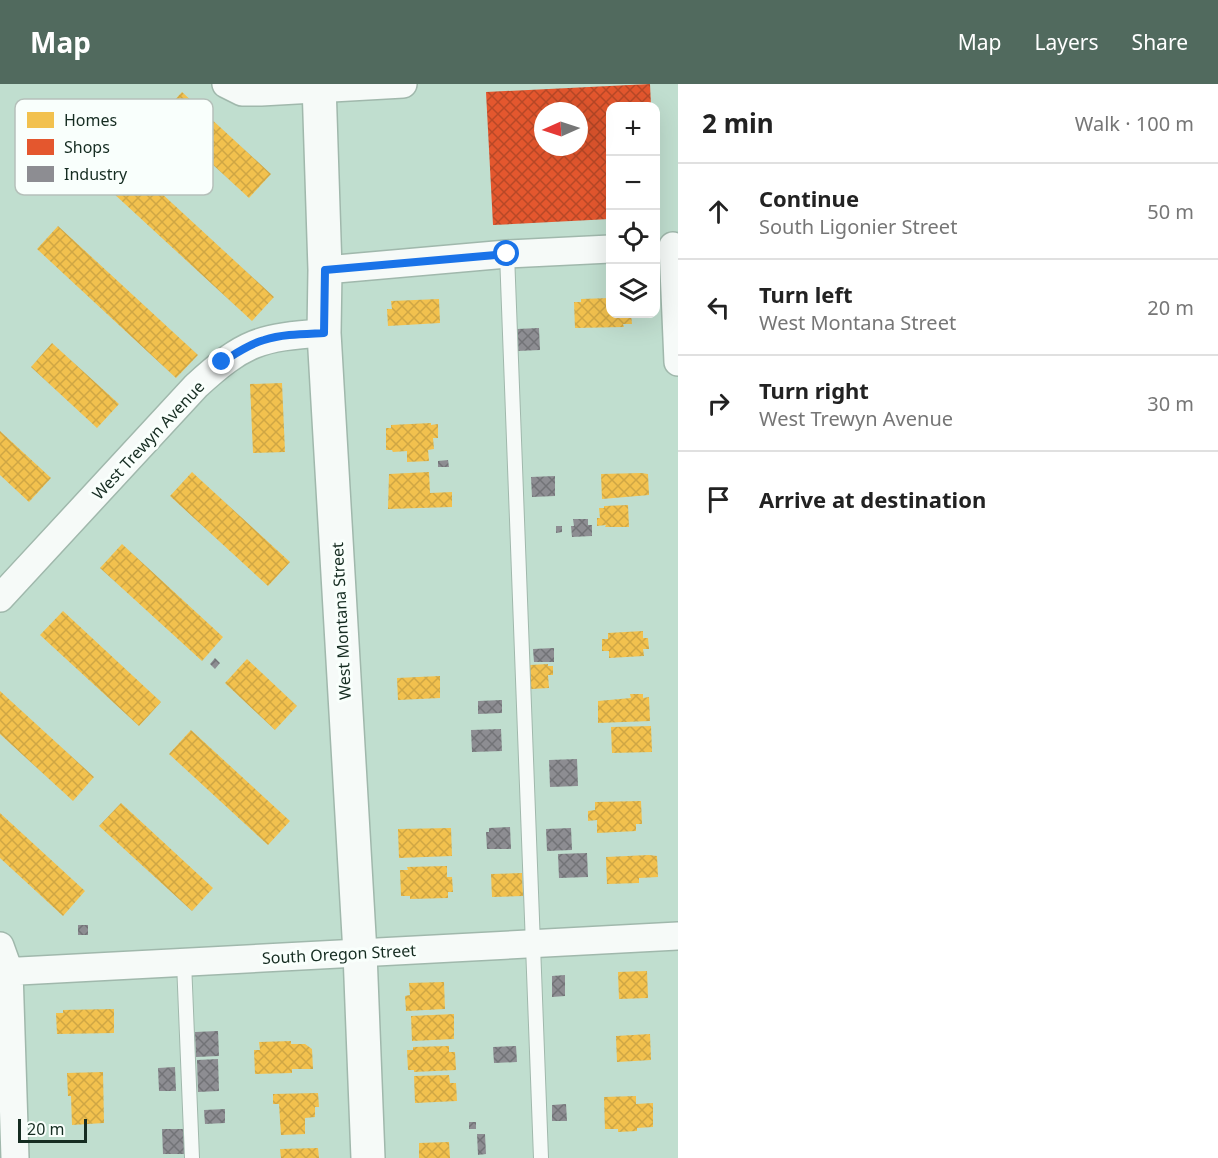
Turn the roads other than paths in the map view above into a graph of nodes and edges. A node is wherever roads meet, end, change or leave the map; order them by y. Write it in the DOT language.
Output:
graph roads {
  1 [pos="226,84"];
  2 [pos="402,84"];
  3 [pos="320,86"];
  4 [pos="669,246"];
  5 [pos="606,249"];
  6 [pos="507,254"];
  7 [pos="325,270"];
  8 [pos="324,333"];
  9 [pos="678,362"];
  10 [pos="0,598"];
  11 [pos="678,936"];
  12 [pos="533,943"];
  13 [pos="0,946"];
  14 [pos="360,953"];
  15 [pos="184,962"];
  16 [pos="5,972"];
  17 [pos="15,1158"];
  18 [pos="192,1158"];
  19 [pos="368,1158"];
  20 [pos="541,1158"];
  1 -- 3 [label="street"];
  2 -- 3 [label="street"];
  3 -- 7 [label="street, West Montana Street"];
  4 -- 9 [label="street"];
  5 -- 6 [label="street"];
  6 -- 7 [label="street"];
  6 -- 12 [label="lane"];
  7 -- 8 [label="street, West Montana Street"];
  8 -- 10 [label="street, West Trewyn Avenue"];
  8 -- 14 [label="street, West Montana Street"];
  11 -- 12 [label="street, South Oregon Street"];
  12 -- 14 [label="street, South Oregon Street"];
  12 -- 20 [label="lane"];
  13 -- 16 [label="street"];
  14 -- 15 [label="street, South Oregon Street"];
  14 -- 19 [label="street, West Montana Street"];
  15 -- 16 [label="street, South Oregon Street"];
  15 -- 18 [label="lane"];
  16 -- 17 [label="street"];
}
